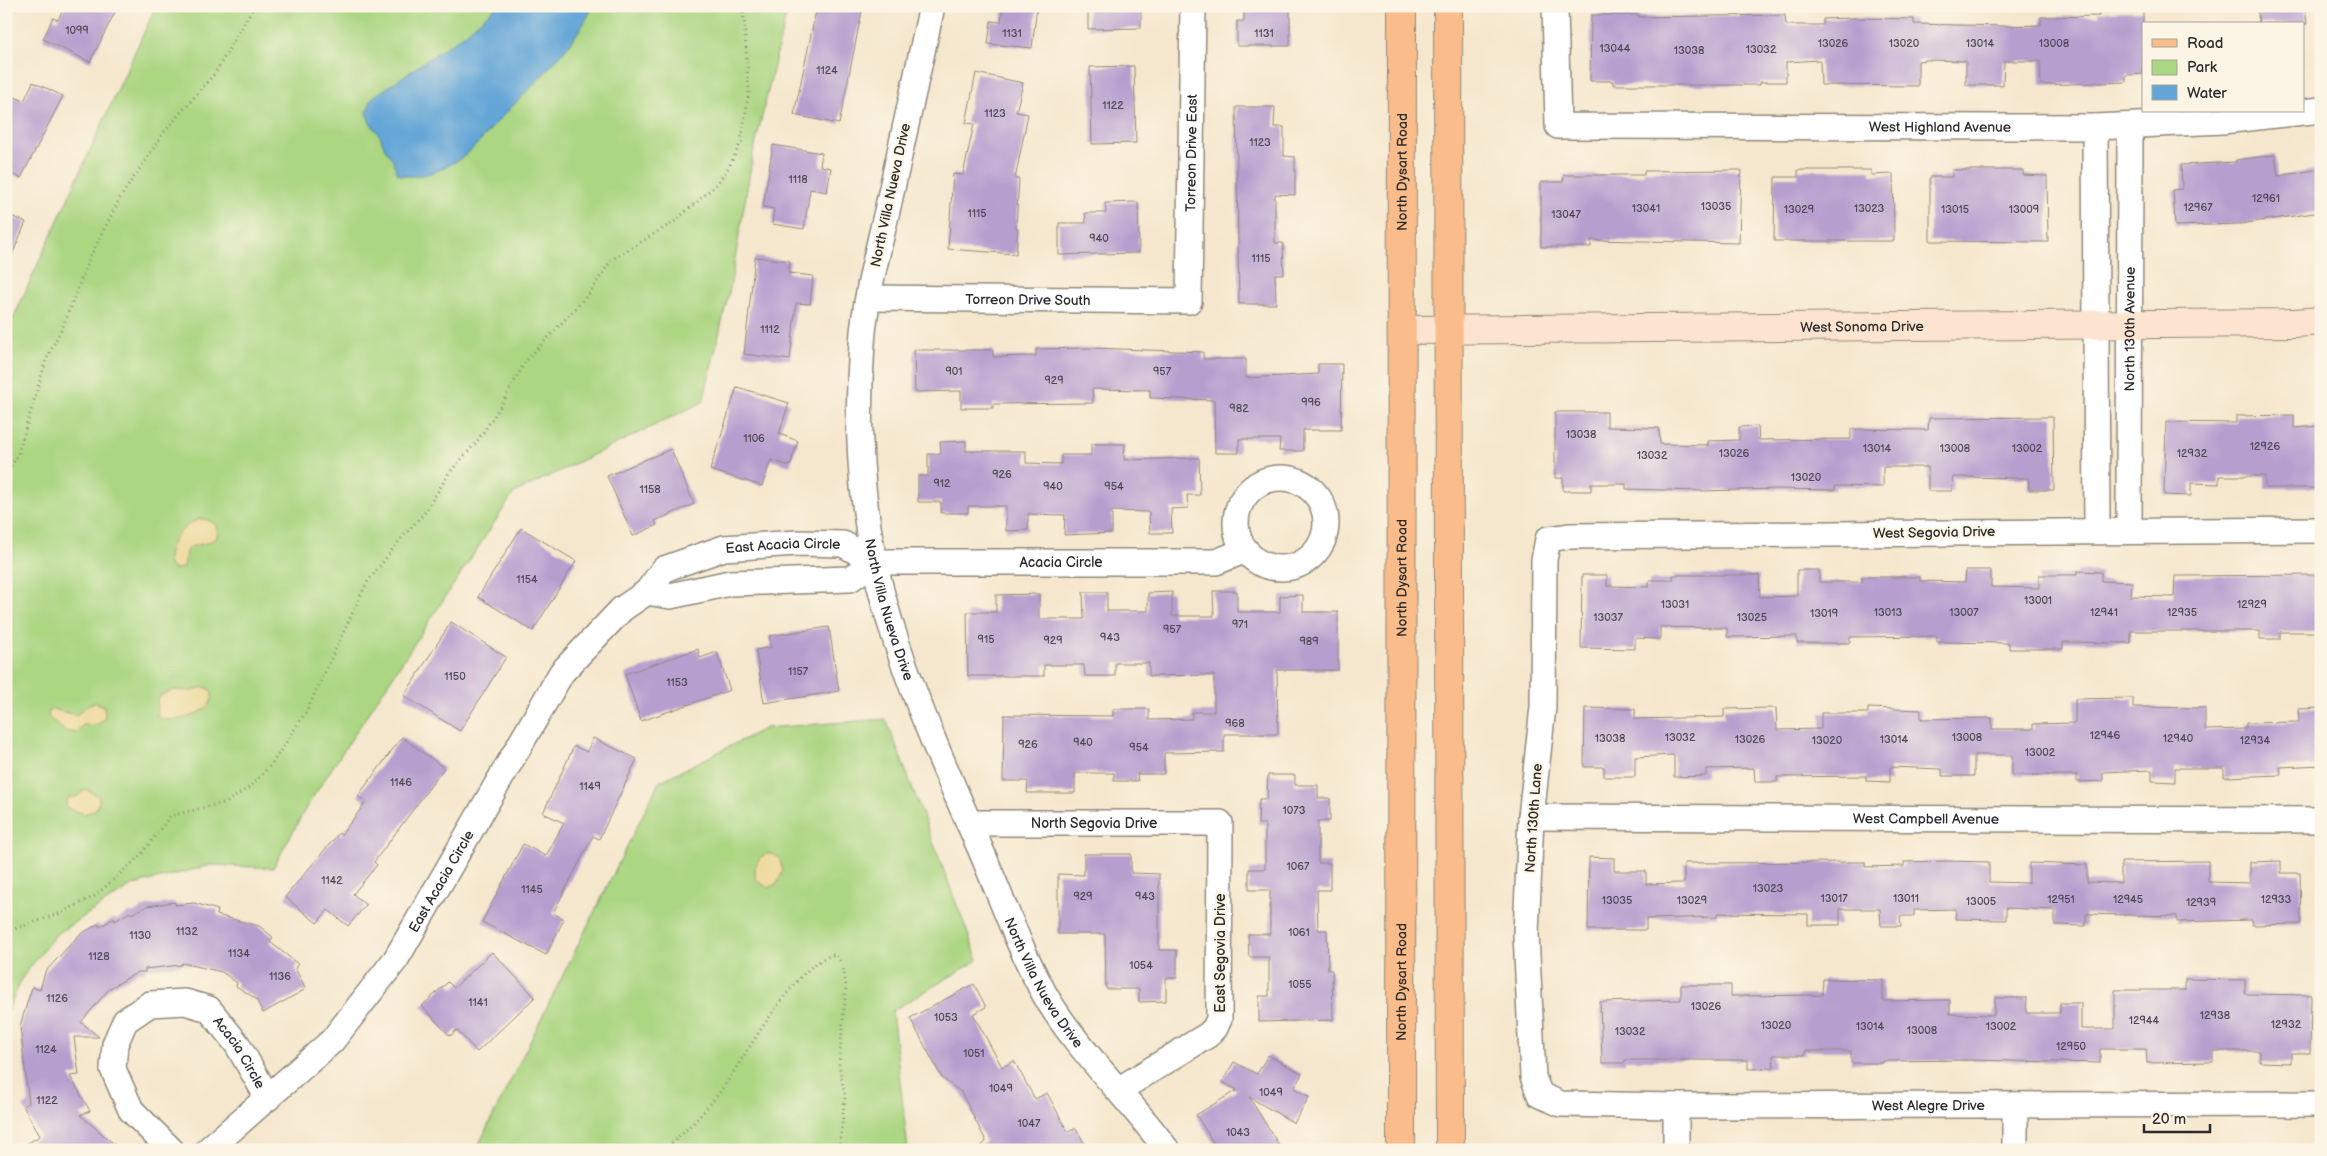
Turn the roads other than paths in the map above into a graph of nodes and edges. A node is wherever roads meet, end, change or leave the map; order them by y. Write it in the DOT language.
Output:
graph roads {
  1 [pos="932,6"];
  2 [pos="1193,6"];
  3 [pos="1402,6"];
  4 [pos="1448,6"];
  5 [pos="1555,6"];
  6 [pos="2321,110"];
  7 [pos="2303,112"];
  8 [pos="2304,112"];
  9 [pos="2130,126"];
  10 [pos="2095,128"];
  11 [pos="868,298"];
  12 [pos="1189,301"];
  13 [pos="2321,321"];
  14 [pos="2096,323"];
  15 [pos="2130,323"];
  16 [pos="1448,329"];
  17 [pos="1403,330"];
  18 [pos="2321,530"];
  19 [pos="2097,531"];
  20 [pos="2129,531"];
  21 [pos="1548,539"];
  22 [pos="1246,550"];
  23 [pos="874,562"];
  24 [pos="647,592"];
  25 [pos="1531,817"];
  26 [pos="2321,820"];
  27 [pos="968,823"];
  28 [pos="1220,823"];
  29 [pos="1120,1089"];
  30 [pos="1540,1095"];
  31 [pos="268,1098"];
  32 [pos="2321,1104"];
  33 [pos="2015,1105"];
  34 [pos="1676,1106"];
  35 [pos="171,1150"];
  36 [pos="208,1150"];
  37 [pos="1167,1150"];
  38 [pos="1401,1150"];
  39 [pos="1450,1150"];
  40 [pos="1676,1150"];
  41 [pos="2016,1150"];
  1 -- 11 [label="street, North Villa Nueva Drive"];
  2 -- 12 [label="street, Torreon Drive East"];
  3 -- 17 [label="main road, North Dysart Road"];
  4 -- 16 [label="main road"];
  5 -- 10 [label="street, West Highland Avenue"];
  6 -- 8 [label="street, West Highland Avenue"];
  7 -- 9 [label="street, West Highland Avenue"];
  9 -- 10 [label="street, West Highland Avenue"];
  9 -- 15 [label="street, North 130th Avenue"];
  10 -- 14 [label="street"];
  11 -- 12 [label="street, Torreon Drive South"];
  11 -- 23 [label="street, North Villa Nueva Drive"];
  13 -- 15 [label="street, West Sonoma Drive"];
  14 -- 15 [label="street, West Sonoma Drive"];
  14 -- 16 [label="street, West Sonoma Drive"];
  14 -- 19 [label="street"];
  15 -- 20 [label="street, North 130th Avenue"];
  16 -- 17 [label="street, West Sonoma Drive"];
  16 -- 39 [label="main road"];
  17 -- 38 [label="main road, North Dysart Road"];
  18 -- 20 [label="street, West Segovia Drive"];
  19 -- 20 [label="street, West Segovia Drive"];
  19 -- 21 [label="street, West Segovia Drive"];
  21 -- 25 [label="street, North 130th Lane"];
  22 -- 23 [label="street, Acacia Circle"];
  23 -- 24 [label="street"];
  23 -- 24 [label="street, East Acacia Circle"];
  23 -- 27 [label="street, North Villa Nueva Drive"];
  24 -- 31 [label="street, East Acacia Circle"];
  25 -- 26 [label="street, West Campbell Avenue"];
  25 -- 30 [label="street, North 130th Lane"];
  27 -- 28 [label="street, North Segovia Drive"];
  27 -- 29 [label="street, North Villa Nueva Drive"];
  28 -- 29 [label="street, East Segovia Drive"];
  29 -- 37 [label="street, North Villa Nueva Drive"];
  30 -- 34 [label="street, West Alegre Drive"];
  31 -- 35 [label="street, Acacia Circle"];
  31 -- 36 [label="street, East Acacia Circle"];
  32 -- 33 [label="street, West Alegre Drive"];
  33 -- 34 [label="street, West Alegre Drive"];
  33 -- 41 [label="street"];
  34 -- 40 [label="street"];
}
